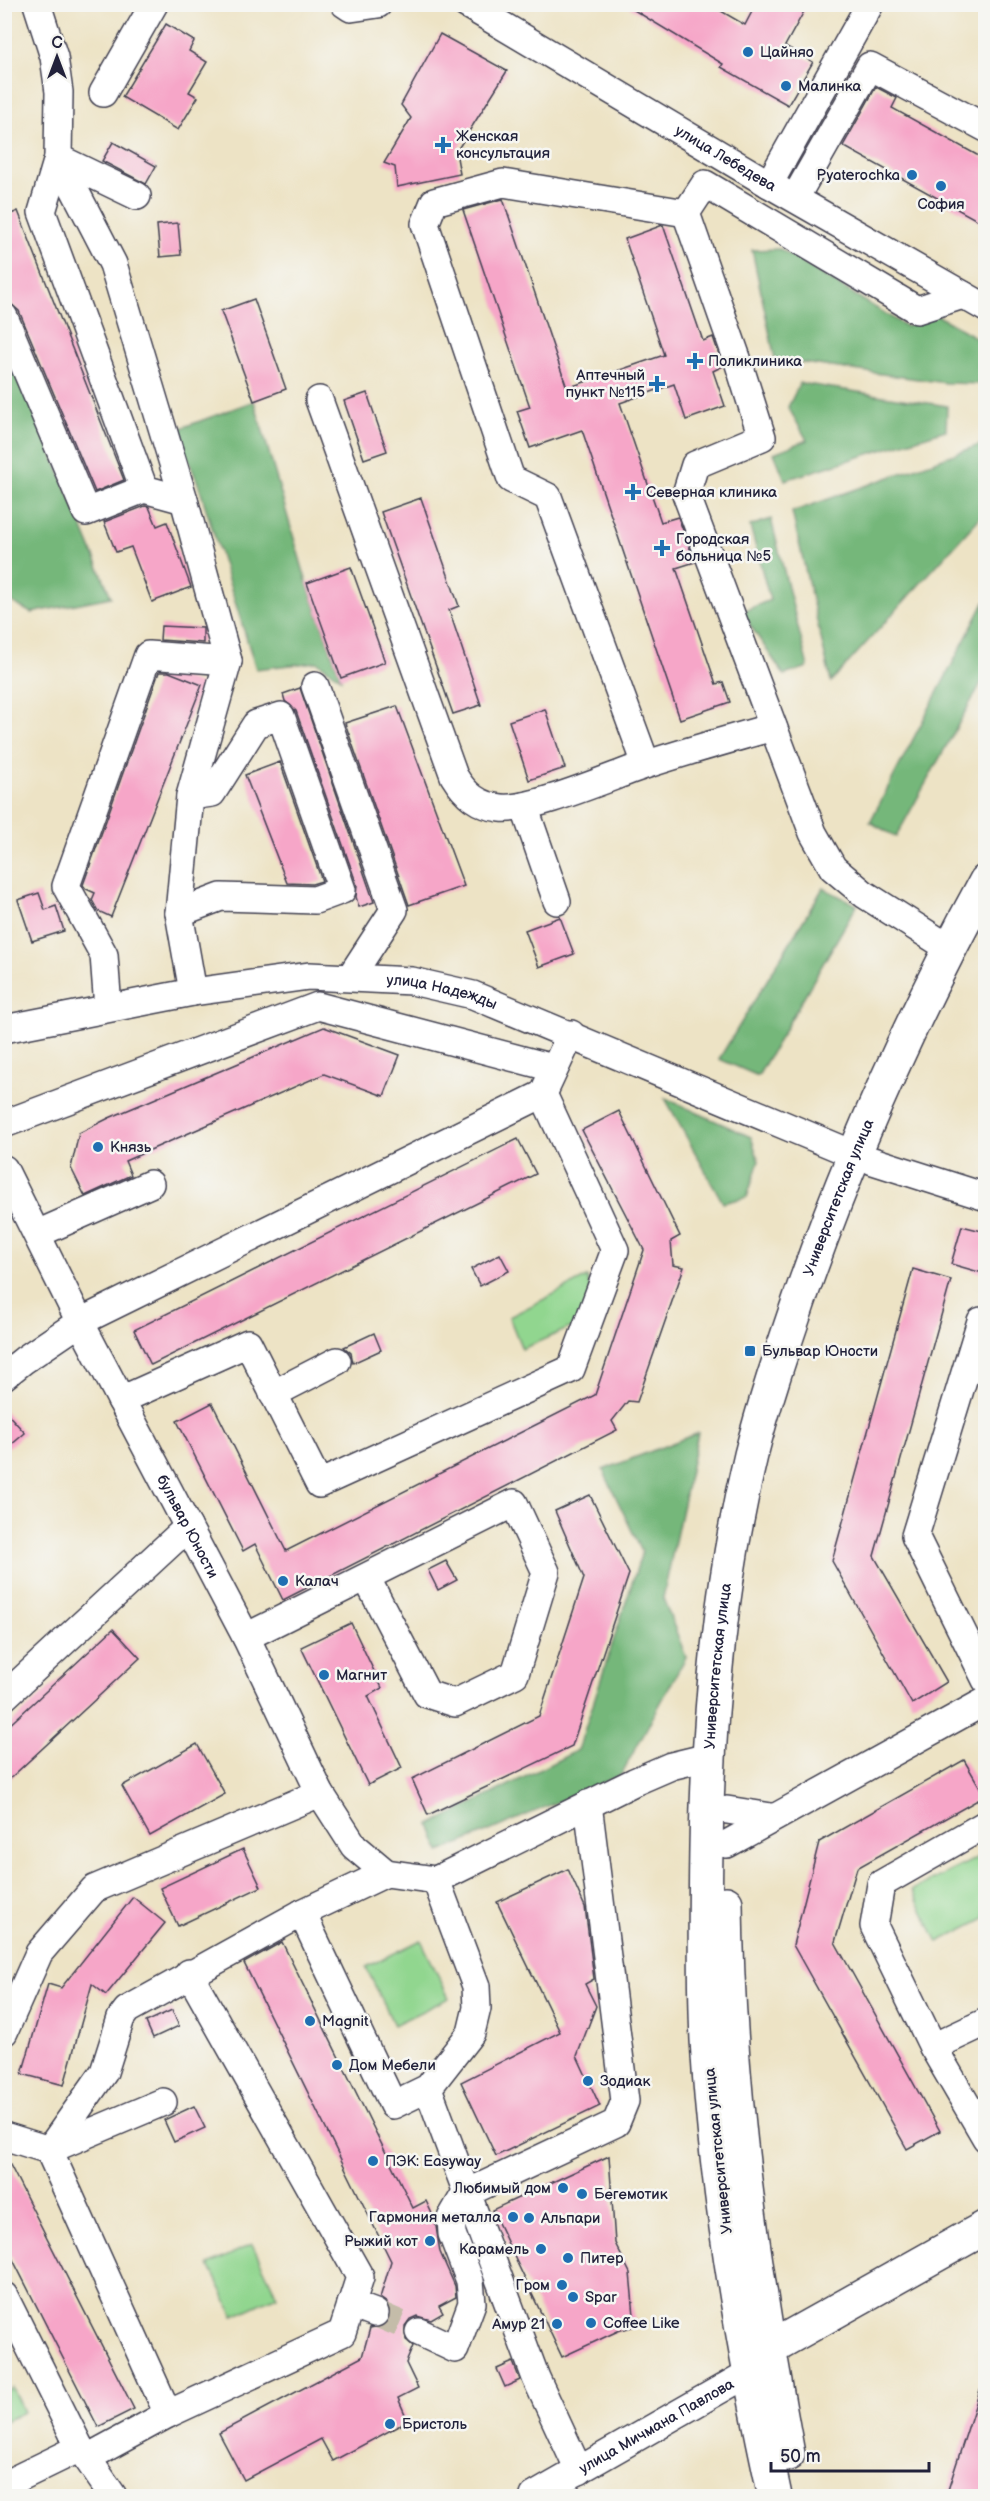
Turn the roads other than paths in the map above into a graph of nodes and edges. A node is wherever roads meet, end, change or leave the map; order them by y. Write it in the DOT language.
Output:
graph roads {
  1 [pos="37,4"];
  2 [pos="154,4"];
  3 [pos="345,4"];
  4 [pos="378,4"];
  5 [pos="466,4"];
  6 [pos="870,4"];
  7 [pos="103,93"];
  8 [pos="986,128"];
  9 [pos="723,156"];
  10 [pos="58,158"];
  11 [pos="705,184"];
  12 [pos="769,184"];
  13 [pos="137,196"];
  14 [pos="795,198"];
  15 [pos="686,213"];
  16 [pos="974,301"];
  17 [pos="4,317"];
  18 [pos="319,400"];
  19 [pos="144,489"];
  20 [pos="184,500"];
  21 [pos="228,661"];
  22 [pos="315,686"];
  23 [pos="773,727"];
  24 [pos="646,764"];
  25 [pos="190,796"];
  26 [pos="524,806"];
  27 [pos="986,880"];
  28 [pos="558,901"];
  29 [pos="179,914"];
  30 [pos="986,925"];
  31 [pos="949,948"];
  32 [pos="351,976"];
  33 [pos="193,992"];
  34 [pos="108,1008"];
  35 [pos="4,1029"];
  36 [pos="571,1034"];
  37 [pos="553,1068"];
  38 [pos="543,1094"];
  39 [pos="4,1124"];
  40 [pos="863,1157"];
  41 [pos="4,1169"];
  42 [pos="150,1184"];
  43 [pos="986,1197"];
  44 [pos="22,1222"];
  45 [pos="80,1322"];
  46 [pos="981,1322"];
  47 [pos="337,1361"];
  48 [pos="4,1376"];
  49 [pos="273,1394"];
  50 [pos="122,1400"];
  51 [pos="188,1527"];
  52 [pos="366,1577"];
  53 [pos="246,1637"];
  54 [pos="986,1680"];
  55 [pos="4,1697"];
  56 [pos="986,1701"];
  57 [pos="719,1757"];
  58 [pos="320,1793"];
  59 [pos="588,1804"];
  60 [pos="717,1809"];
  61 [pos="771,1817"];
  62 [pos="986,1824"];
  63 [pos="716,1844"];
  64 [pos="386,1873"];
  65 [pos="436,1880"];
  66 [pos="302,1913"];
  67 [pos="189,1973"];
  68 [pos="986,2022"];
  69 [pos="4,2032"];
  70 [pos="933,2047"];
  71 [pos="428,2088"];
  72 [pos="163,2102"];
  73 [pos="4,2136"];
  74 [pos="986,2138"];
  75 [pos="49,2150"];
  76 [pos="465,2194"];
  77 [pos="986,2227"];
  78 [pos="986,2253"];
  79 [pos="4,2296"];
  80 [pos="419,2332"];
  81 [pos="765,2364"];
  82 [pos="168,2414"];
  83 [pos="83,2453"];
  84 [pos="579,2471"];
  85 [pos="6,2484"];
  86 [pos="113,2496"];
  87 [pos="534,2496"];
  88 [pos="775,2496"];
  89 [pos="796,2496"];
  1 -- 10 [label="street"];
  2 -- 7 [label="street"];
  3 -- 4 [label="street"];
  5 -- 9 [label="street, улица Лебедева"];
  6 -- 12 [label="street"];
  8 -- 14 [label="street"];
  9 -- 11 [label="street"];
  9 -- 12 [label="street, улица Лебедева"];
  10 -- 13 [label="street"];
  10 -- 19 [label="street"];
  10 -- 20 [label="street"];
  11 -- 15 [label="street"];
  11 -- 16 [label="street"];
  12 -- 14 [label="street, улица Лебедева"];
  14 -- 16 [label="street, улица Лебедева"];
  15 -- 23 [label="street"];
  15 -- 24 [label="street"];
  17 -- 19 [label="street"];
  18 -- 26 [label="street"];
  19 -- 20 [label="street"];
  20 -- 21 [label="street"];
  21 -- 25 [label="street"];
  21 -- 34 [label="street"];
  22 -- 32 [label="street"];
  23 -- 24 [label="street"];
  23 -- 31 [label="street"];
  24 -- 26 [label="street"];
  25 -- 29 [label="street"];
  25 -- 29 [label="street"];
  26 -- 28 [label="street"];
  27 -- 31 [label="main road, Университетская улица"];
  29 -- 33 [label="street"];
  30 -- 40 [label="main road, Университетская улица"];
  31 -- 40 [label="main road, Университетская улица"];
  32 -- 33 [label="street, улица Надежды"];
  32 -- 36 [label="street, улица Надежды"];
  33 -- 34 [label="street, улица Надежды"];
  34 -- 35 [label="street, улица Надежды"];
  36 -- 37 [label="street"];
  36 -- 40 [label="street, улица Надежды"];
  37 -- 38 [label="street"];
  37 -- 39 [label="street"];
  38 -- 45 [label="street"];
  38 -- 49 [label="street"];
  40 -- 43 [label="street, улица Надежды"];
  40 -- 57 [label="main road, Университетская улица"];
  41 -- 44 [label="street, бульвар Юности"];
  42 -- 44 [label="street"];
  44 -- 45 [label="street, бульвар Юности"];
  45 -- 48 [label="street"];
  45 -- 50 [label="street, бульвар Юности"];
  46 -- 54 [label="street"];
  47 -- 49 [label="street"];
  49 -- 50 [label="street"];
  50 -- 51 [label="street, бульвар Юности"];
  51 -- 53 [label="street, бульвар Юности"];
  51 -- 55 [label="street"];
  52 -- 52 [label="street"];
  52 -- 53 [label="street"];
  53 -- 58 [label="street, бульвар Юности"];
  56 -- 61 [label="street"];
  57 -- 59 [label="street"];
  57 -- 60 [label="main road, Университетская улица"];
  58 -- 64 [label="street, бульвар Юности"];
  58 -- 69 [label="street"];
  59 -- 65 [label="street"];
  59 -- 76 [label="street"];
  60 -- 61 [label="street"];
  60 -- 63 [label="main road, Университетская улица"];
  61 -- 63 [label="street"];
  62 -- 70 [label="street"];
  63 -- 81 [label="main road, Университетская улица"];
  64 -- 65 [label="street"];
  64 -- 66 [label="street"];
  65 -- 71 [label="street"];
  66 -- 67 [label="street"];
  66 -- 71 [label="street"];
  67 -- 75 [label="street"];
  67 -- 82 [label="street"];
  68 -- 70 [label="street"];
  70 -- 74 [label="street"];
  71 -- 76 [label="street"];
  72 -- 75 [label="street"];
  73 -- 75 [label="street"];
  75 -- 82 [label="street"];
  76 -- 80 [label="street"];
  76 -- 84 [label="street"];
  77 -- 81 [label="main road, улица Мичмана Павлова"];
  78 -- 81 [label="main road, улица Мичмана Павлова"];
  79 -- 83 [label="street"];
  81 -- 84 [label="street, улица Мичмана Павлова"];
  81 -- 88 [label="main road, Университетская улица"];
  81 -- 89 [label="main road, Университетская улица"];
  82 -- 83 [label="street"];
  83 -- 85 [label="street"];
  83 -- 86 [label="street"];
  84 -- 87 [label="street, улица Мичмана Павлова"];
}
